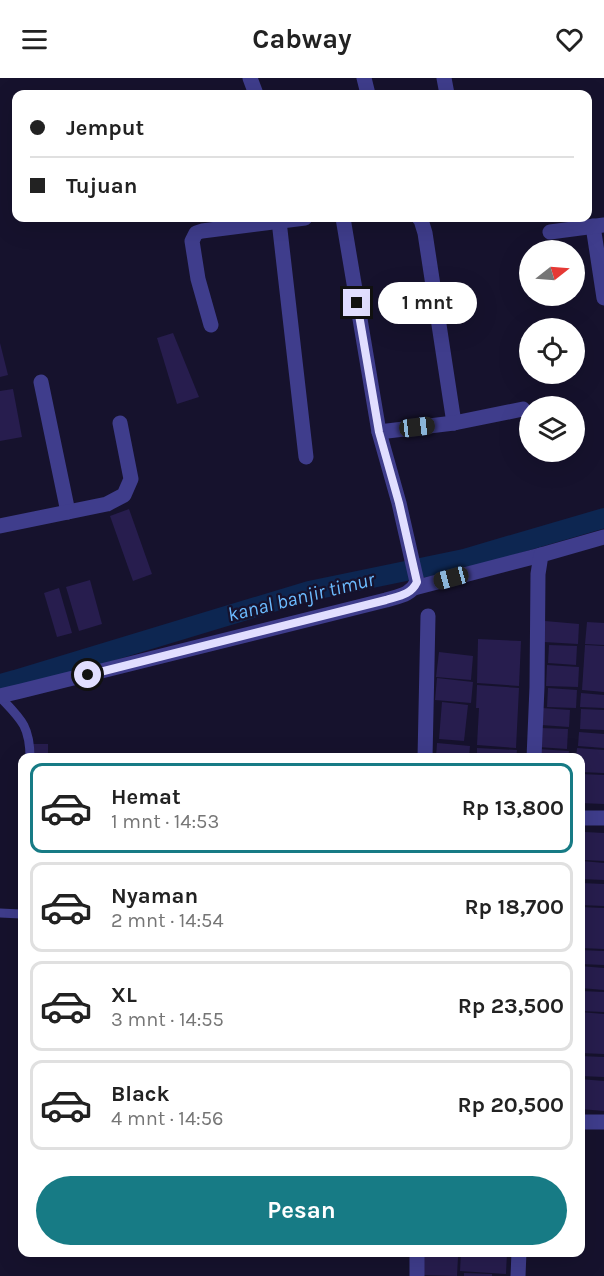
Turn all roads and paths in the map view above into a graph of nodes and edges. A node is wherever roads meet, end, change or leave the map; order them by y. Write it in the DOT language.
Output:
graph roads {
  1 [pos="271,222"];
  2 [pos="279,222"];
  3 [pos="344,222"];
  4 [pos="422,222"];
  5 [pos="599,226"];
  6 [pos="550,232"];
  7 [pos="604,298"];
  8 [pos="211,325"];
  9 [pos="41,382"];
  10 [pos="519,410"];
  11 [pos="120,423"];
  12 [pos="454,423"];
  13 [pos="379,432"];
  14 [pos="306,457"];
  15 [pos="68,512"];
  16 [pos="0,526"];
  17 [pos="604,537"];
  18 [pos="541,555"];
  19 [pos="415,585"];
  20 [pos="428,616"];
  21 [pos="0,696"];
  22 [pos="30,753"];
  23 [pos="425,753"];
  24 [pos="534,753"];
  25 [pos="585,818"];
  26 [pos="604,819"];
  27 [pos="18,912"];
  28 [pos="0,913"];
  29 [pos="585,1122"];
  30 [pos="604,1122"];
  31 [pos="417,1257"];
  32 [pos="519,1257"];
  33 [pos="417,1276"];
  34 [pos="518,1276"];
  1 -- 8 [label="street"];
  2 -- 14 [label="street"];
  3 -- 13 [label="street"];
  4 -- 12 [label="street"];
  5 -- 6 [label="street"];
  5 -- 7 [label="street"];
  9 -- 15 [label="street"];
  10 -- 12 [label="street"];
  11 -- 15 [label="street"];
  12 -- 13 [label="street"];
  13 -- 19 [label="street"];
  15 -- 16 [label="street"];
  17 -- 18 [label="street"];
  18 -- 19 [label="street"];
  18 -- 24 [label="street"];
  19 -- 21 [label="street"];
  20 -- 23 [label="street"];
  21 -- 22 [label="lane"];
  25 -- 26 [label="street"];
  27 -- 28 [label="lane"];
  29 -- 30 [label="street"];
  31 -- 33 [label="street"];
  32 -- 34 [label="street"];
}
